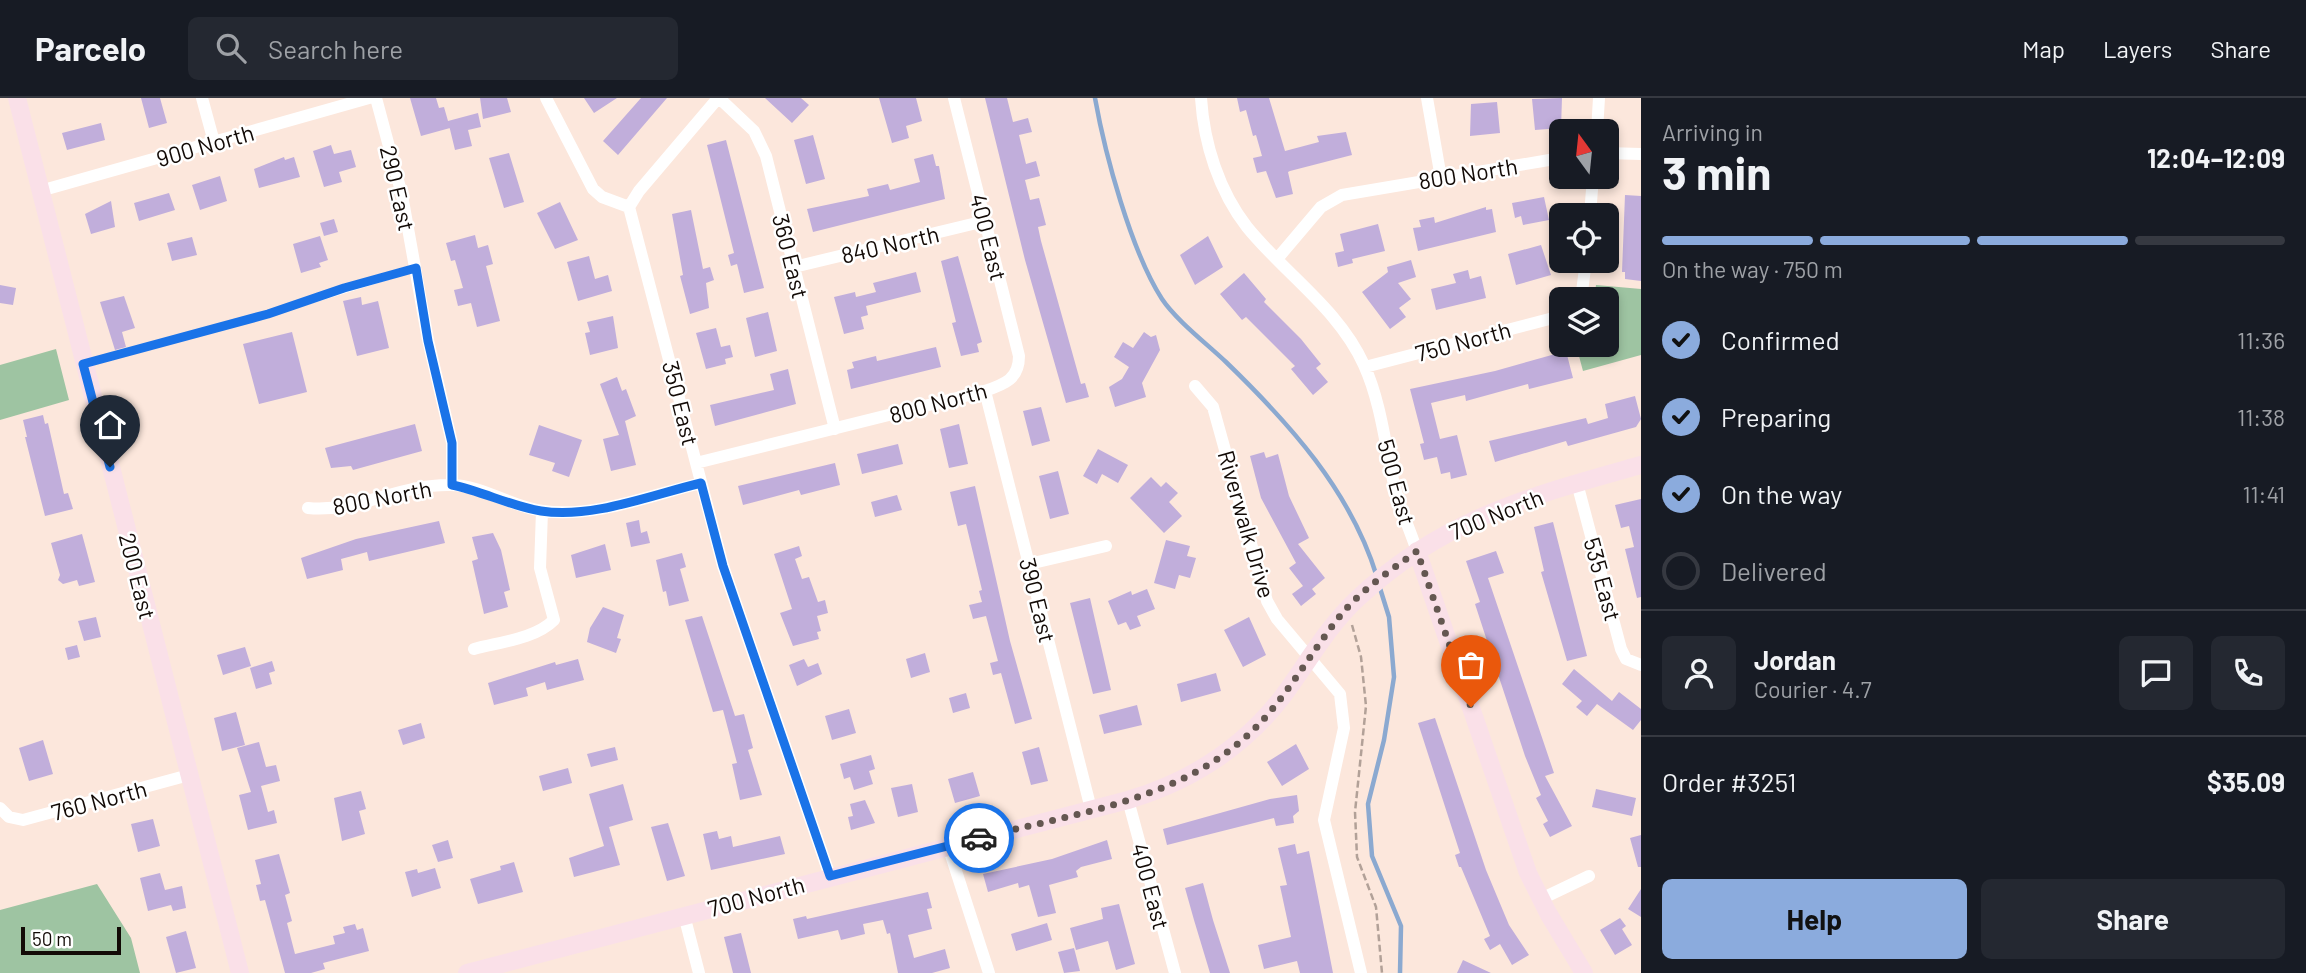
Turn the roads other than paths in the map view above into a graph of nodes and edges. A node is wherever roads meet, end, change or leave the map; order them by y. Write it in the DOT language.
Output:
graph roads {
  1 [pos="17,98"];
  2 [pos="202,98"];
  3 [pos="369,98"];
  4 [pos="376,98"];
  5 [pos="546,98"];
  6 [pos="718,98"];
  7 [pos="954,98"];
  8 [pos="1201,98"];
  9 [pos="1427,98"];
  10 [pos="1599,98"];
  11 [pos="1598,119"];
  12 [pos="214,142"];
  13 [pos="1619,153"];
  14 [pos="1641,154"];
  15 [pos="1549,160"];
  16 [pos="1441,178"];
  17 [pos="40,191"];
  18 [pos="629,207"];
  19 [pos="985,221"];
  20 [pos="1278,259"];
  21 [pos="794,267"];
  22 [pos="416,268"];
  23 [pos="1549,319"];
  24 [pos="83,364"];
  25 [pos="1365,367"];
  26 [pos="1015,376"];
  27 [pos="1195,386"];
  28 [pos="985,391"];
  29 [pos="835,429"];
  30 [pos="696,463"];
  31 [pos="1641,465"];
  32 [pos="701,483"];
  33 [pos="1577,483"];
  34 [pos="452,485"];
  35 [pos="308,508"];
  36 [pos="542,511"];
  37 [pos="1106,546"];
  38 [pos="1417,551"];
  39 [pos="1029,564"];
  40 [pos="474,649"];
  41 [pos="1311,656"];
  42 [pos="1641,665"];
  43 [pos="189,775"];
  44 [pos="1128,800"];
  45 [pos="1091,809"];
  46 [pos="4,813"];
  47 [pos="948,846"];
  48 [pos="830,876"];
  49 [pos="1590,876"];
  50 [pos="1541,899"];
  51 [pos="684,915"];
  52 [pos="1580,972"];
  53 [pos="240,973"];
  54 [pos="467,973"];
  55 [pos="699,973"];
  56 [pos="989,973"];
  57 [pos="1175,973"];
  58 [pos="1361,973"];
  1 -- 17 [label="street, 200 East"];
  2 -- 12 [label="street"];
  3 -- 12 [label="street, 900 North"];
  4 -- 22 [label="street, 290 East"];
  5 -- 18 [label="street"];
  6 -- 18 [label="street"];
  6 -- 21 [label="street, 360 East"];
  7 -- 19 [label="street, 400 East"];
  8 -- 20 [label="street, 500 East"];
  9 -- 16 [label="street"];
  10 -- 11 [label="street"];
  12 -- 17 [label="street, 900 North"];
  13 -- 14 [label="street"];
  15 -- 16 [label="street, 800 North"];
  16 -- 20 [label="street, 800 North"];
  17 -- 24 [label="street, 200 East"];
  18 -- 30 [label="street, 350 East"];
  19 -- 21 [label="street, 840 North"];
  19 -- 26 [label="street, 400 East"];
  20 -- 25 [label="street, 500 East"];
  21 -- 29 [label="street, 360 East"];
  22 -- 24 [label="lane"];
  22 -- 34 [label="street, 290 East"];
  23 -- 25 [label="street, 750 North"];
  24 -- 43 [label="street, 200 East"];
  25 -- 38 [label="street, 500 East"];
  26 -- 28 [label="street, 800 North"];
  27 -- 41 [label="street, Riverwalk Drive"];
  28 -- 29 [label="street, 800 North"];
  28 -- 39 [label="street, 390 East"];
  29 -- 30 [label="street, 800 North"];
  30 -- 32 [label="street, 350 East"];
  31 -- 33 [label="street, 700 North"];
  32 -- 36 [label="street, 800 North"];
  32 -- 48 [label="street, 350 East"];
  33 -- 38 [label="street, 700 North"];
  33 -- 42 [label="street, 535 East"];
  34 -- 35 [label="street, 800 North"];
  34 -- 36 [label="street, 800 North"];
  36 -- 40 [label="street"];
  37 -- 39 [label="street"];
  38 -- 41 [label="street, 700 North"];
  38 -- 50 [label="street, 500 East"];
  39 -- 45 [label="street, 390 East"];
  41 -- 44 [label="street, 700 North"];
  41 -- 58 [label="street, Riverwalk Drive"];
  43 -- 46 [label="street, 760 North"];
  43 -- 53 [label="street, 200 East"];
  44 -- 45 [label="street, 700 North"];
  44 -- 57 [label="street, 400 East"];
  45 -- 47 [label="street, 700 North"];
  47 -- 48 [label="street, 700 North"];
  47 -- 56 [label="street"];
  48 -- 51 [label="street, 700 North"];
  49 -- 50 [label="street"];
  50 -- 52 [label="street, 500 East"];
  51 -- 54 [label="street, 700 North"];
  51 -- 55 [label="street"];
}
